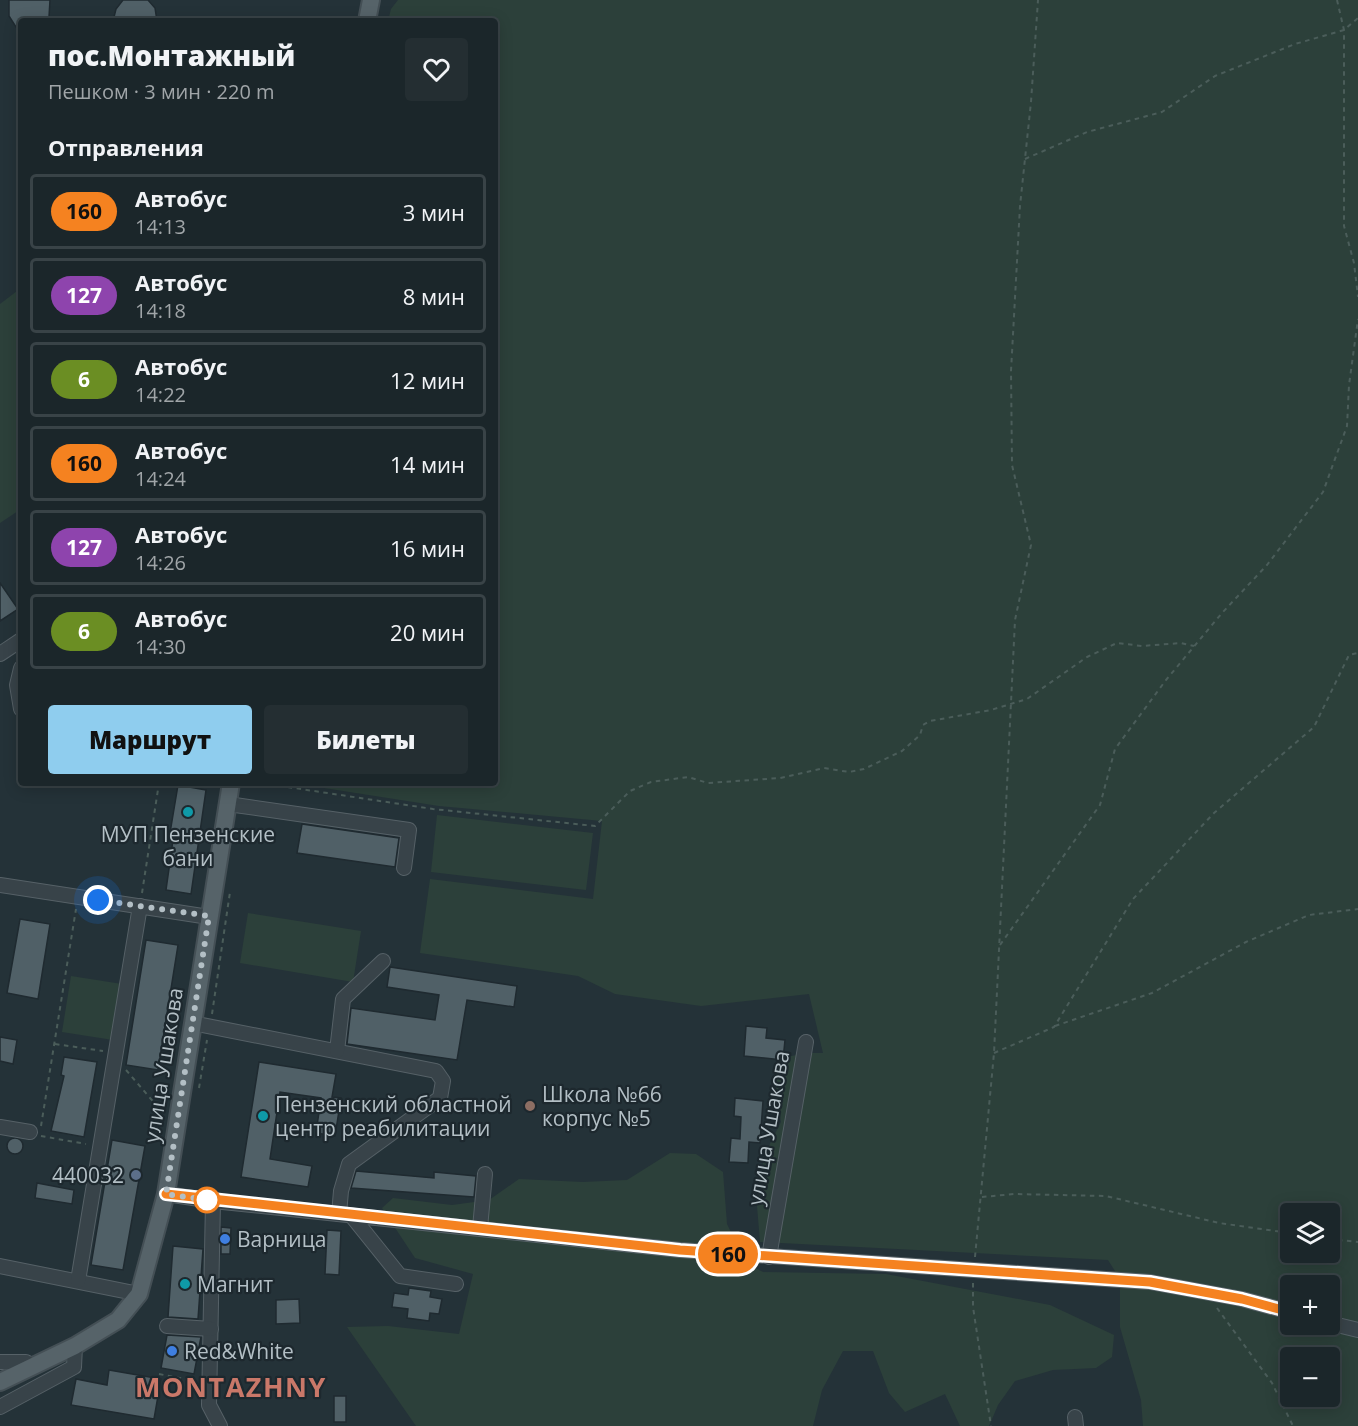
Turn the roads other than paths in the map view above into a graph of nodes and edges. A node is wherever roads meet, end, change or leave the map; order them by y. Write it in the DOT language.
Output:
graph roads {
  1 [pos="371,0"];
  2 [pos="368,18"];
  3 [pos="18,642"];
  4 [pos="0,654"];
  5 [pos="231,786"];
  6 [pos="228,804"];
  7 [pos="404,868"];
  8 [pos="0,885"];
  9 [pos="140,906"];
  10 [pos="209,916"];
  11 [pos="383,961"];
  12 [pos="192,1023"];
  13 [pos="806,1042"];
  14 [pos="337,1051"];
  15 [pos="0,1127"];
  16 [pos="30,1132"];
  17 [pos="485,1174"];
  18 [pos="166,1194"];
  19 [pos="213,1201"];
  20 [pos="345,1215"];
  21 [pos="480,1228"];
  22 [pos="769,1257"];
  23 [pos="0,1266"];
  24 [pos="78,1281"];
  25 [pos="456,1284"];
  26 [pos="139,1294"];
  27 [pos="1280,1310"];
  28 [pos="167,1326"];
  29 [pos="1340,1326"];
  30 [pos="210,1329"];
  31 [pos="1358,1330"];
  32 [pos="75,1347"];
  33 [pos="0,1362"];
  34 [pos="5,1381"];
  35 [pos="0,1407"];
  36 [pos="220,1426"];
  1 -- 2 [label="main road"];
  3 -- 4 [label="street"];
  5 -- 6 [label="main road, улица Ушакова"];
  6 -- 7 [label="street"];
  6 -- 10 [label="main road, улица Ушакова"];
  8 -- 9 [label="street"];
  9 -- 10 [label="street"];
  9 -- 24 [label="street"];
  10 -- 12 [label="main road, улица Ушакова"];
  11 -- 14 [label="street"];
  12 -- 14 [label="street"];
  12 -- 18 [label="main road, улица Ушакова"];
  13 -- 22 [label="street, улица Ушакова"];
  14 -- 20 [label="street"];
  15 -- 16 [label="street"];
  17 -- 21 [label="street"];
  18 -- 19 [label="street"];
  18 -- 26 [label="main road, улица Ушакова"];
  19 -- 20 [label="street"];
  19 -- 30 [label="street"];
  20 -- 21 [label="street"];
  20 -- 25 [label="street"];
  21 -- 22 [label="street"];
  22 -- 27 [label="street"];
  23 -- 24 [label="street"];
  24 -- 26 [label="street"];
  26 -- 32 [label="main road, улица Ушакова"];
  28 -- 30 [label="street"];
  29 -- 31 [label="street"];
  30 -- 36 [label="street"];
  32 -- 34 [label="main road, улица Ушакова"];
  32 -- 35 [label="street"];
  33 -- 34 [label="street"];
}
